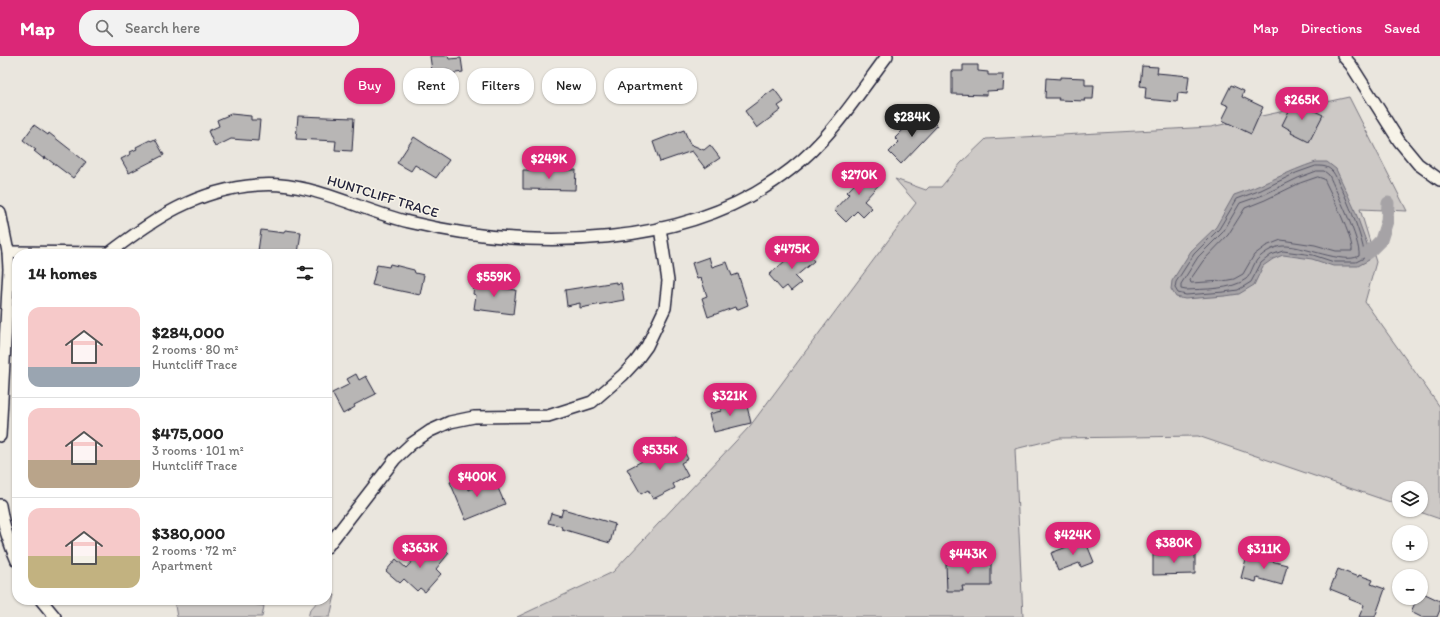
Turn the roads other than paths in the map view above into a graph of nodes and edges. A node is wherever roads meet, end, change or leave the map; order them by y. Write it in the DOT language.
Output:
graph roads {
  1 [pos="887,56"];
  2 [pos="1343,56"];
  3 [pos="1440,180"];
  4 [pos="0,212"];
  5 [pos="660,228"];
  6 [pos="116,249"];
  7 [pos="8,252"];
  8 [pos="12,252"];
  9 [pos="12,311"];
  10 [pos="0,436"];
  11 [pos="0,505"];
  12 [pos="332,541"];
  13 [pos="12,551"];
  14 [pos="45,605"];
  15 [pos="55,617"];
  1 -- 5 [label="street, HUNTCLIFF TRACE"];
  2 -- 3 [label="street"];
  4 -- 7 [label="street"];
  5 -- 6 [label="street, HUNTCLIFF TRACE"];
  5 -- 12 [label="street"];
  7 -- 8 [label="street"];
  7 -- 9 [label="street"];
  9 -- 10 [label="street"];
  11 -- 13 [label="street"];
  14 -- 15 [label="street"];
}
